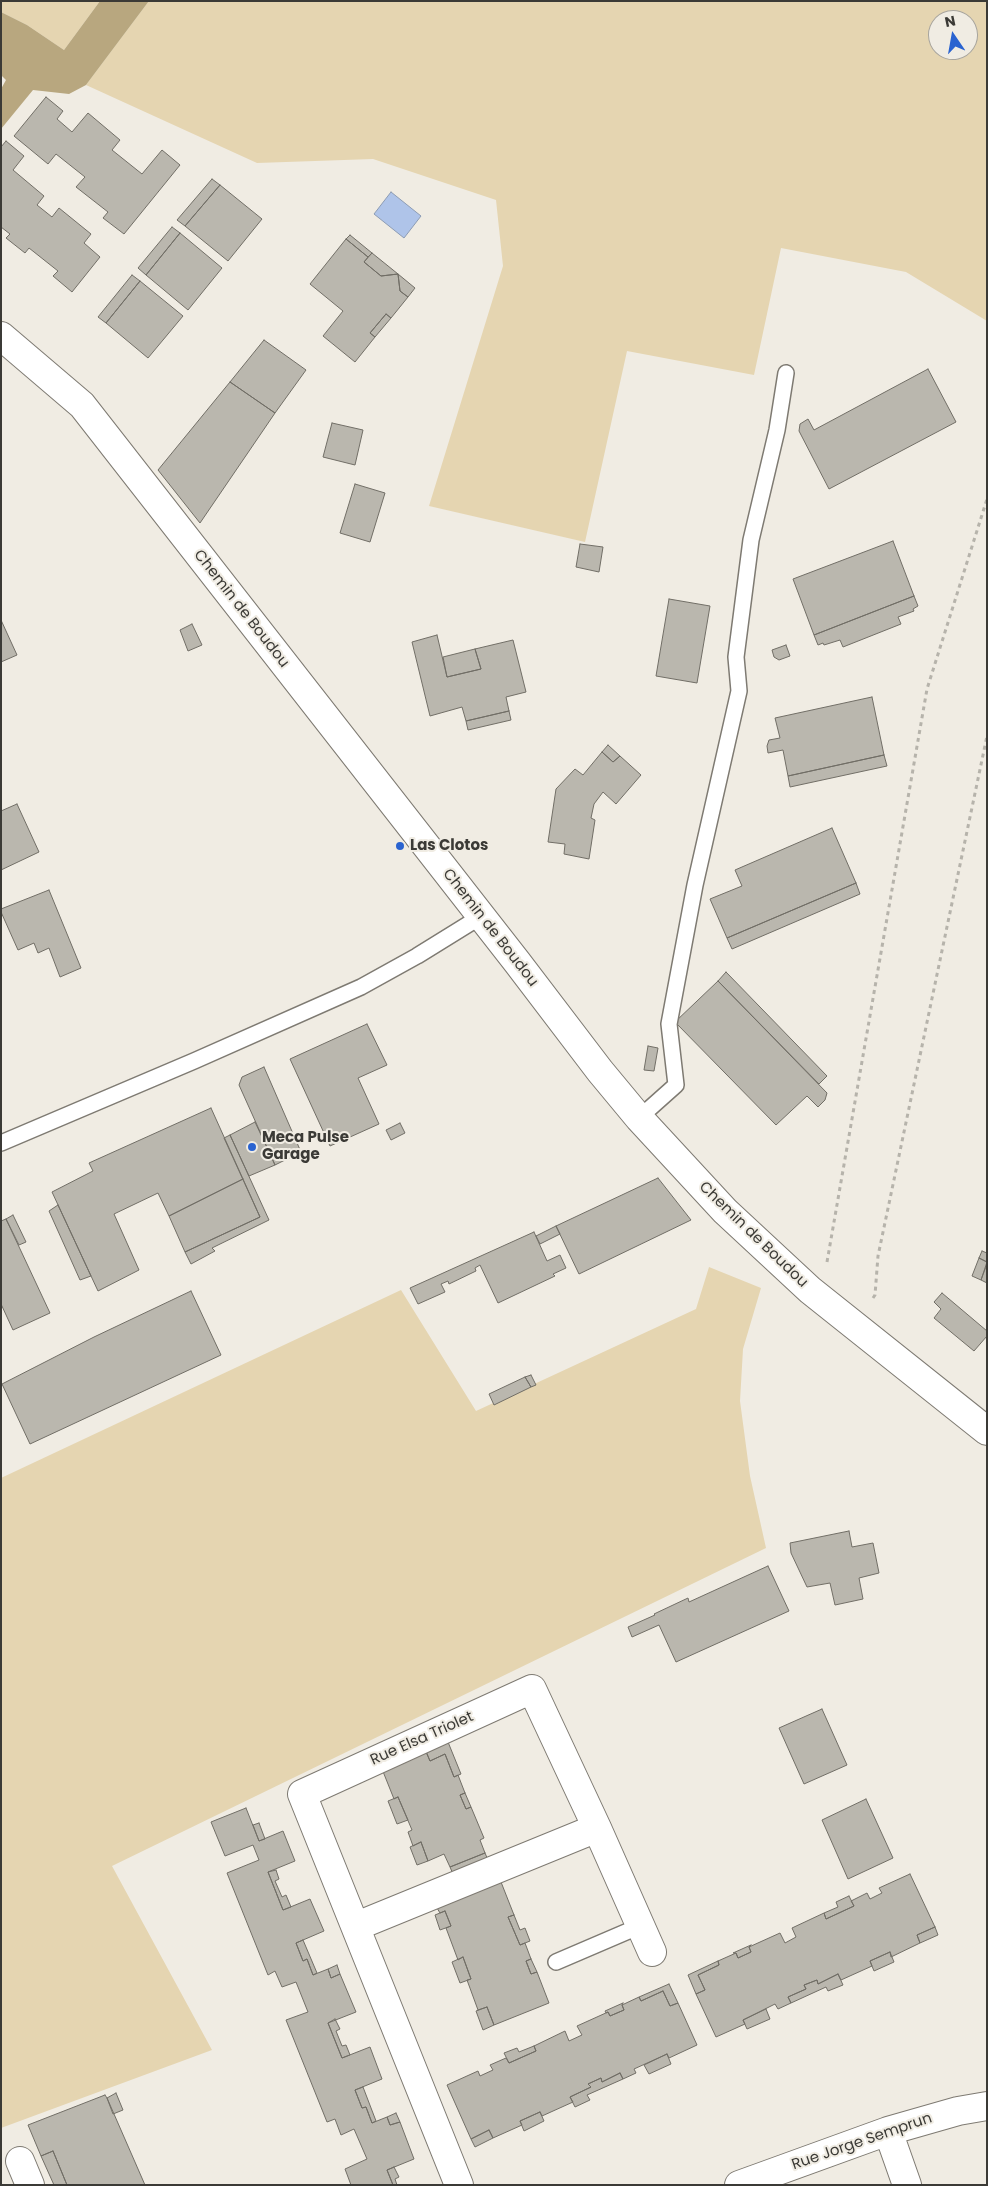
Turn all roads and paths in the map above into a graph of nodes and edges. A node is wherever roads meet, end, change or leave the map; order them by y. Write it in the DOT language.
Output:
graph roads {
  1 [pos="1,336"];
  2 [pos="786,373"];
  3 [pos="987,499"];
  4 [pos="987,736"];
  5 [pos="480,916"];
  6 [pos="639,1118"];
  7 [pos="1,1143"];
  8 [pos="810,1290"];
  9 [pos="853,1324"];
  10 [pos="987,1431"];
  11 [pos="597,1828"];
  12 [pos="357,1926"];
  13 [pos="640,1926"];
  14 [pos="652,1952"];
  15 [pos="556,1962"];
  16 [pos="987,2106"];
  17 [pos="888,2131"];
  18 [pos="459,2185"];
  19 [pos="739,2185"];
  20 [pos="908,2185"];
  1 -- 5 [label="street, Chemin de Boudou"];
  2 -- 6 [label="lane"];
  3 -- 8 [label="path"];
  4 -- 9 [label="path"];
  5 -- 6 [label="street, Chemin de Boudou"];
  5 -- 7 [label="lane"];
  6 -- 8 [label="street, Chemin de Boudou"];
  8 -- 9 [label="street, Chemin de Boudou"];
  9 -- 10 [label="street, Chemin de Boudou"];
  11 -- 12 [label="street"];
  11 -- 12 [label="street, Rue Elsa Triolet"];
  11 -- 13 [label="street, Rue Elsa Triolet"];
  12 -- 18 [label="street, Rue Elsa Triolet"];
  13 -- 14 [label="street, Rue Elsa Triolet"];
  13 -- 15 [label="lane"];
  16 -- 17 [label="street, Rue Jorge Semprun"];
  17 -- 19 [label="street, Rue Jorge Semprun"];
  17 -- 20 [label="street"];
}
